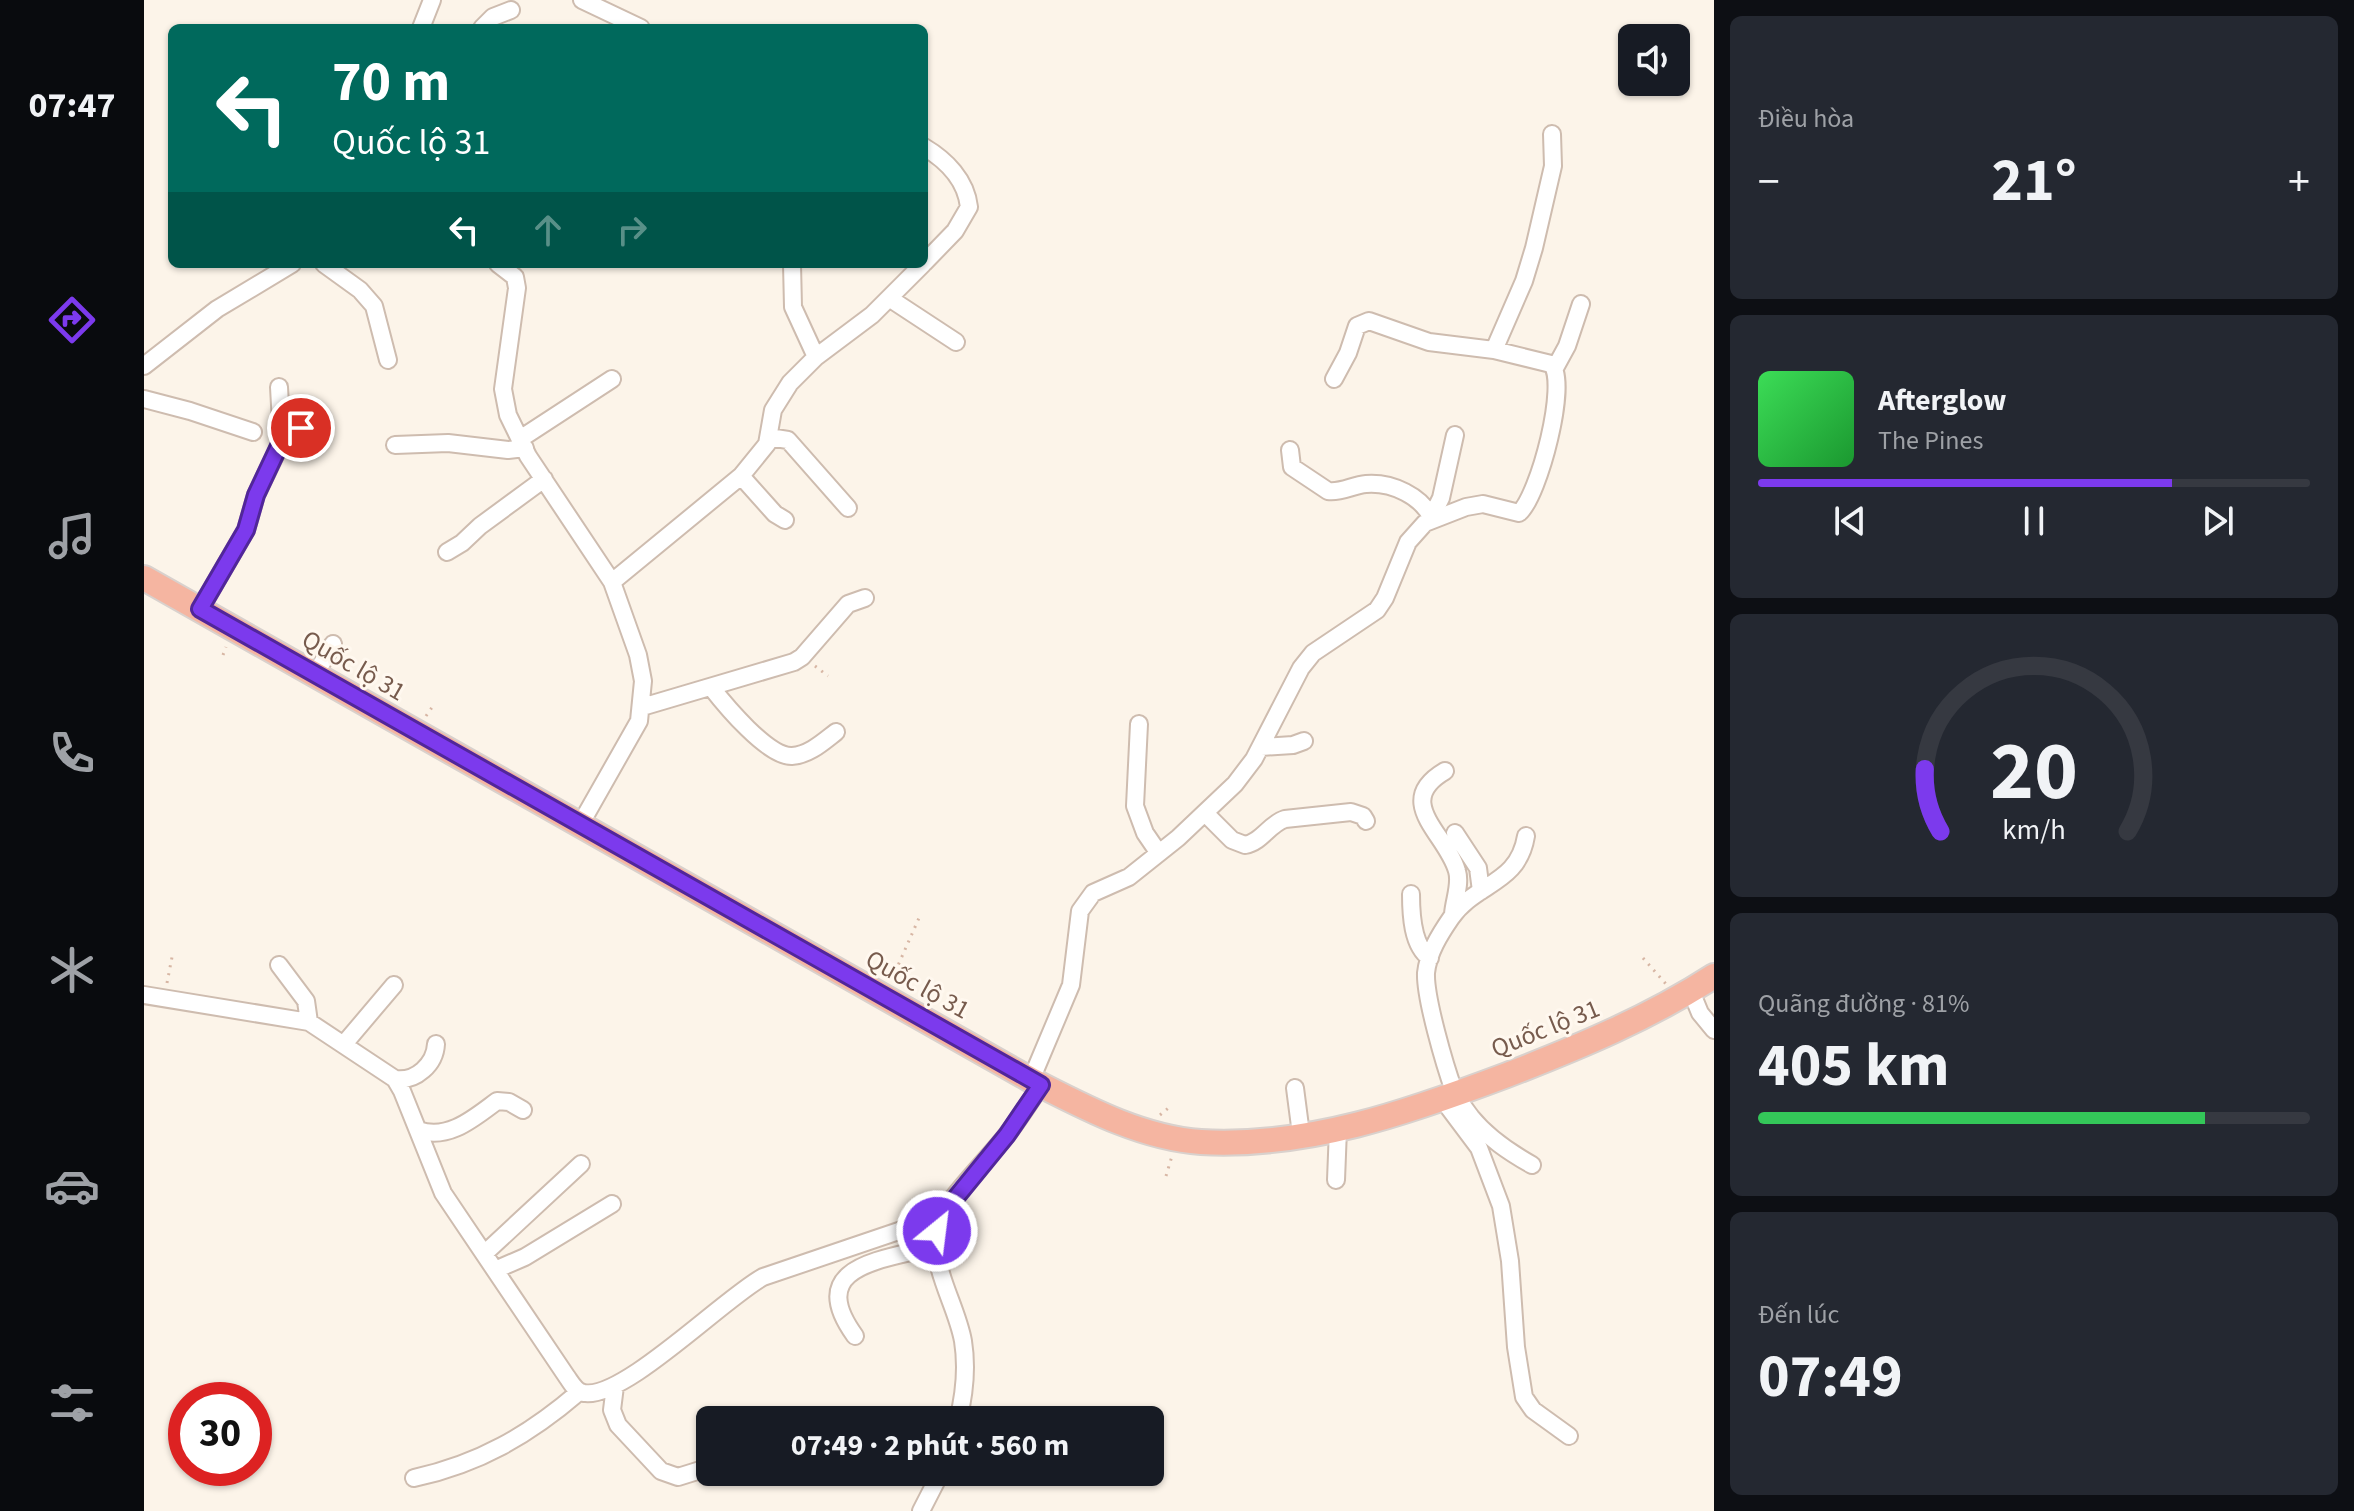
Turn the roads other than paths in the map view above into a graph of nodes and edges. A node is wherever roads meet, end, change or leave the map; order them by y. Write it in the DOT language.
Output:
graph roads {
  1 [pos="432,0"];
  2 [pos="582,0"];
  3 [pos="511,10"];
  4 [pos="423,24"];
  5 [pos="486,24"];
  6 [pos="633,24"];
  7 [pos="1552,134"];
  8 [pos="928,150"];
  9 [pos="928,256"];
  10 [pos="285,268"];
  11 [pos="330,268"];
  12 [pos="503,268"];
  13 [pos="792,268"];
  14 [pos="915,268"];
  15 [pos="889,298"];
  16 [pos="1581,304"];
  17 [pos="956,342"];
  18 [pos="1494,350"];
  19 [pos="816,357"];
  20 [pos="388,360"];
  21 [pos="144,366"];
  22 [pos="1555,368"];
  23 [pos="612,379"];
  24 [pos="1334,379"];
  25 [pos="279,387"];
  26 [pos="144,399"];
  27 [pos="312,430"];
  28 [pos="253,432"];
  29 [pos="1455,435"];
  30 [pos="769,437"];
  31 [pos="282,441"];
  32 [pos="522,444"];
  33 [pos="395,445"];
  34 [pos="1290,450"];
  35 [pos="741,476"];
  36 [pos="544,479"];
  37 [pos="848,508"];
  38 [pos="1432,518"];
  39 [pos="785,520"];
  40 [pos="447,552"];
  41 [pos="144,578"];
  42 [pos="612,582"];
  43 [pos="865,598"];
  44 [pos="200,609"];
  45 [pos="333,644"];
  46 [pos="315,675"];
  47 [pos="711,687"];
  48 [pos="642,707"];
  49 [pos="1139,724"];
  50 [pos="836,732"];
  51 [pos="1304,741"];
  52 [pos="1261,747"];
  53 [pos="1445,771"];
  54 [pos="1205,813"];
  55 [pos="1366,821"];
  56 [pos="580,825"];
  57 [pos="1455,833"];
  58 [pos="1526,836"];
  59 [pos="1158,852"];
  60 [pos="1481,891"];
  61 [pos="1411,894"];
  62 [pos="1453,914"];
  63 [pos="1430,958"];
  64 [pos="279,965"];
  65 [pos="1714,976"];
  66 [pos="394,985"];
  67 [pos="144,995"];
  68 [pos="1683,996"];
  69 [pos="309,1022"];
  70 [pos="1714,1030"];
  71 [pos="344,1044"];
  72 [pos="436,1044"];
  73 [pos="395,1079"];
  74 [pos="1036,1083"];
  75 [pos="1295,1088"];
  76 [pos="1449,1097"];
  77 [pos="523,1110"];
  78 [pos="1338,1129"];
  79 [pos="418,1130"];
  80 [pos="1301,1134"];
  81 [pos="581,1164"];
  82 [pos="1532,1165"];
  83 [pos="1336,1180"];
  84 [pos="612,1204"];
  85 [pos="940,1217"];
  86 [pos="936,1246"];
  87 [pos="484,1254"];
  88 [pos="495,1270"];
  89 [pos="855,1336"];
  90 [pos="615,1386"];
  91 [pos="579,1392"];
  92 [pos="960,1406"];
  93 [pos="1569,1436"];
  94 [pos="696,1471"];
  95 [pos="414,1478"];
  96 [pos="934,1486"];
  97 [pos="921,1511"];
  1 -- 4 [label="street"];
  2 -- 6 [label="street"];
  3 -- 5 [label="street"];
  7 -- 18 [label="street"];
  8 -- 9 [label="street"];
  10 -- 21 [label="street"];
  11 -- 20 [label="street"];
  12 -- 32 [label="street"];
  13 -- 19 [label="street"];
  14 -- 15 [label="street"];
  15 -- 17 [label="street"];
  15 -- 19 [label="street"];
  16 -- 22 [label="street"];
  18 -- 22 [label="street"];
  18 -- 24 [label="street"];
  19 -- 30 [label="street"];
  22 -- 38 [label="street"];
  23 -- 32 [label="street"];
  25 -- 31 [label="street"];
  26 -- 28 [label="street"];
  27 -- 31 [label="street"];
  29 -- 38 [label="street"];
  30 -- 35 [label="street"];
  30 -- 37 [label="street"];
  31 -- 44 [label="street"];
  32 -- 33 [label="street"];
  32 -- 36 [label="street"];
  34 -- 38 [label="street"];
  35 -- 39 [label="street"];
  35 -- 42 [label="street"];
  36 -- 40 [label="street"];
  36 -- 42 [label="street"];
  38 -- 52 [label="street"];
  41 -- 44 [label="highway, Quốc lộ 31"];
  42 -- 48 [label="street"];
  43 -- 47 [label="street"];
  44 -- 46 [label="highway, Quốc lộ 31"];
  45 -- 46 [label="street"];
  46 -- 56 [label="highway, Quốc lộ 31"];
  47 -- 48 [label="street"];
  47 -- 50 [label="street"];
  48 -- 56 [label="street"];
  49 -- 59 [label="street"];
  51 -- 52 [label="street"];
  52 -- 54 [label="street"];
  53 -- 62 [label="street"];
  54 -- 55 [label="street"];
  54 -- 59 [label="street"];
  56 -- 74 [label="highway, Quốc lộ 31"];
  57 -- 60 [label="street"];
  58 -- 60 [label="street"];
  59 -- 74 [label="street"];
  60 -- 62 [label="street"];
  61 -- 63 [label="street"];
  62 -- 63 [label="street"];
  63 -- 76 [label="street"];
  64 -- 69 [label="street"];
  65 -- 68 [label="highway, Quốc lộ 31"];
  66 -- 71 [label="street"];
  67 -- 69 [label="street"];
  68 -- 70 [label="street"];
  68 -- 76 [label="highway, Quốc lộ 31"];
  69 -- 71 [label="street"];
  71 -- 73 [label="street"];
  72 -- 73 [label="street"];
  73 -- 79 [label="street"];
  74 -- 80 [label="highway, Quốc lộ 31"];
  74 -- 85 [label="street"];
  75 -- 80 [label="street"];
  76 -- 78 [label="highway, Quốc lộ 31"];
  76 -- 82 [label="street"];
  76 -- 93 [label="street"];
  77 -- 79 [label="street"];
  78 -- 80 [label="highway, Quốc lộ 31"];
  78 -- 83 [label="street"];
  79 -- 87 [label="street"];
  81 -- 87 [label="street"];
  84 -- 88 [label="street"];
  85 -- 86 [label="street"];
  85 -- 90 [label="street"];
  86 -- 89 [label="street"];
  86 -- 92 [label="street"];
  87 -- 88 [label="street"];
  88 -- 91 [label="street"];
  90 -- 91 [label="street"];
  90 -- 94 [label="street"];
  91 -- 95 [label="street"];
  96 -- 97 [label="street"];
}
